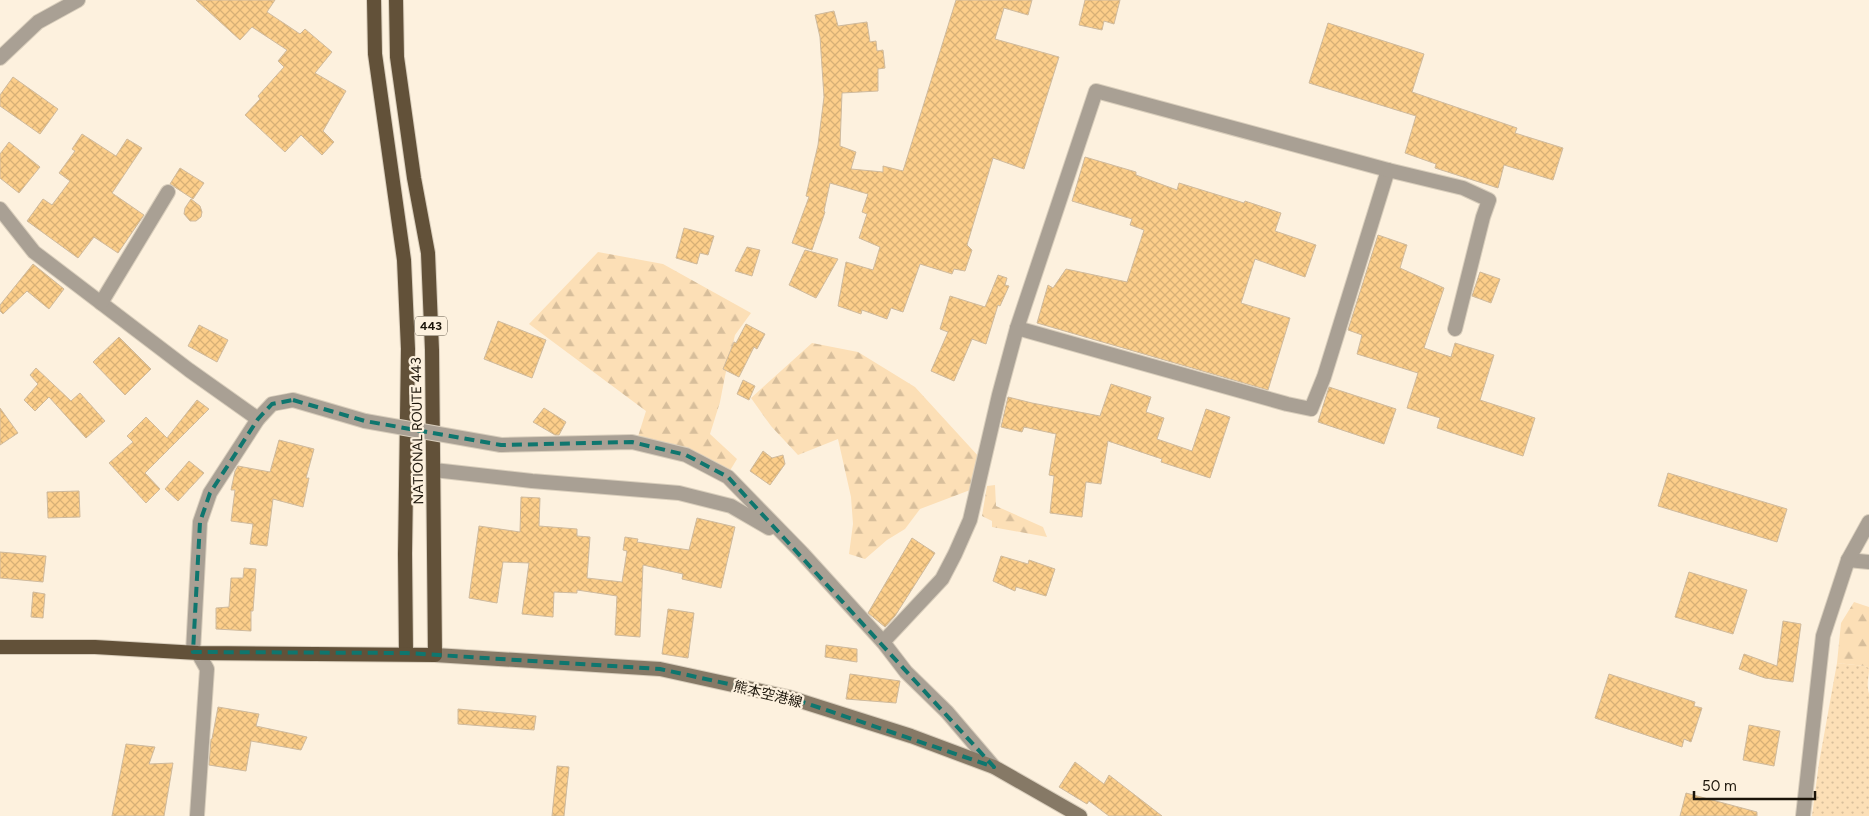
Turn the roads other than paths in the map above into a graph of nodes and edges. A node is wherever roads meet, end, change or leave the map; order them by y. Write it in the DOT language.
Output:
graph roads {
  1 [pos="78,0"];
  2 [pos="374,0"];
  3 [pos="396,0"];
  4 [pos="0,58"];
  5 [pos="1388,170"];
  6 [pos="168,192"];
  7 [pos="0,209"];
  8 [pos="101,303"];
  9 [pos="1017,328"];
  10 [pos="1455,329"];
  11 [pos="258,419"];
  12 [pos="434,470"];
  13 [pos="1869,522"];
  14 [pos="785,537"];
  15 [pos="1848,560"];
  16 [pos="1869,562"];
  17 [pos="883,642"];
  18 [pos="0,647"];
  19 [pos="195,652"];
  20 [pos="406,653"];
  21 [pos="435,655"];
  22 [pos="994,767"];
  23 [pos="197,816"];
  24 [pos="1080,816"];
  25 [pos="1803,816"];
  1 -- 4 [label="street"];
  2 -- 20 [label="highway, NATIONAL ROUTE 443 / 443"];
  3 -- 12 [label="highway, NATIONAL ROUTE 443 / 443"];
  5 -- 9 [label="street"];
  5 -- 9 [label="street"];
  5 -- 10 [label="street"];
  6 -- 8 [label="street"];
  7 -- 8 [label="street"];
  8 -- 11 [label="street"];
  9 -- 17 [label="street"];
  11 -- 14 [label="street, bridge"];
  11 -- 19 [label="street"];
  12 -- 14 [label="street"];
  12 -- 21 [label="highway, NATIONAL ROUTE 443 / 443"];
  13 -- 15 [label="street"];
  14 -- 17 [label="street"];
  15 -- 16 [label="street"];
  15 -- 25 [label="street"];
  17 -- 22 [label="street"];
  18 -- 19 [label="highway"];
  19 -- 20 [label="highway"];
  19 -- 23 [label="street"];
  20 -- 21 [label="highway"];
  21 -- 22 [label="main road, 熊本空港線"];
  22 -- 24 [label="main road, 熊本空港線"];
}
